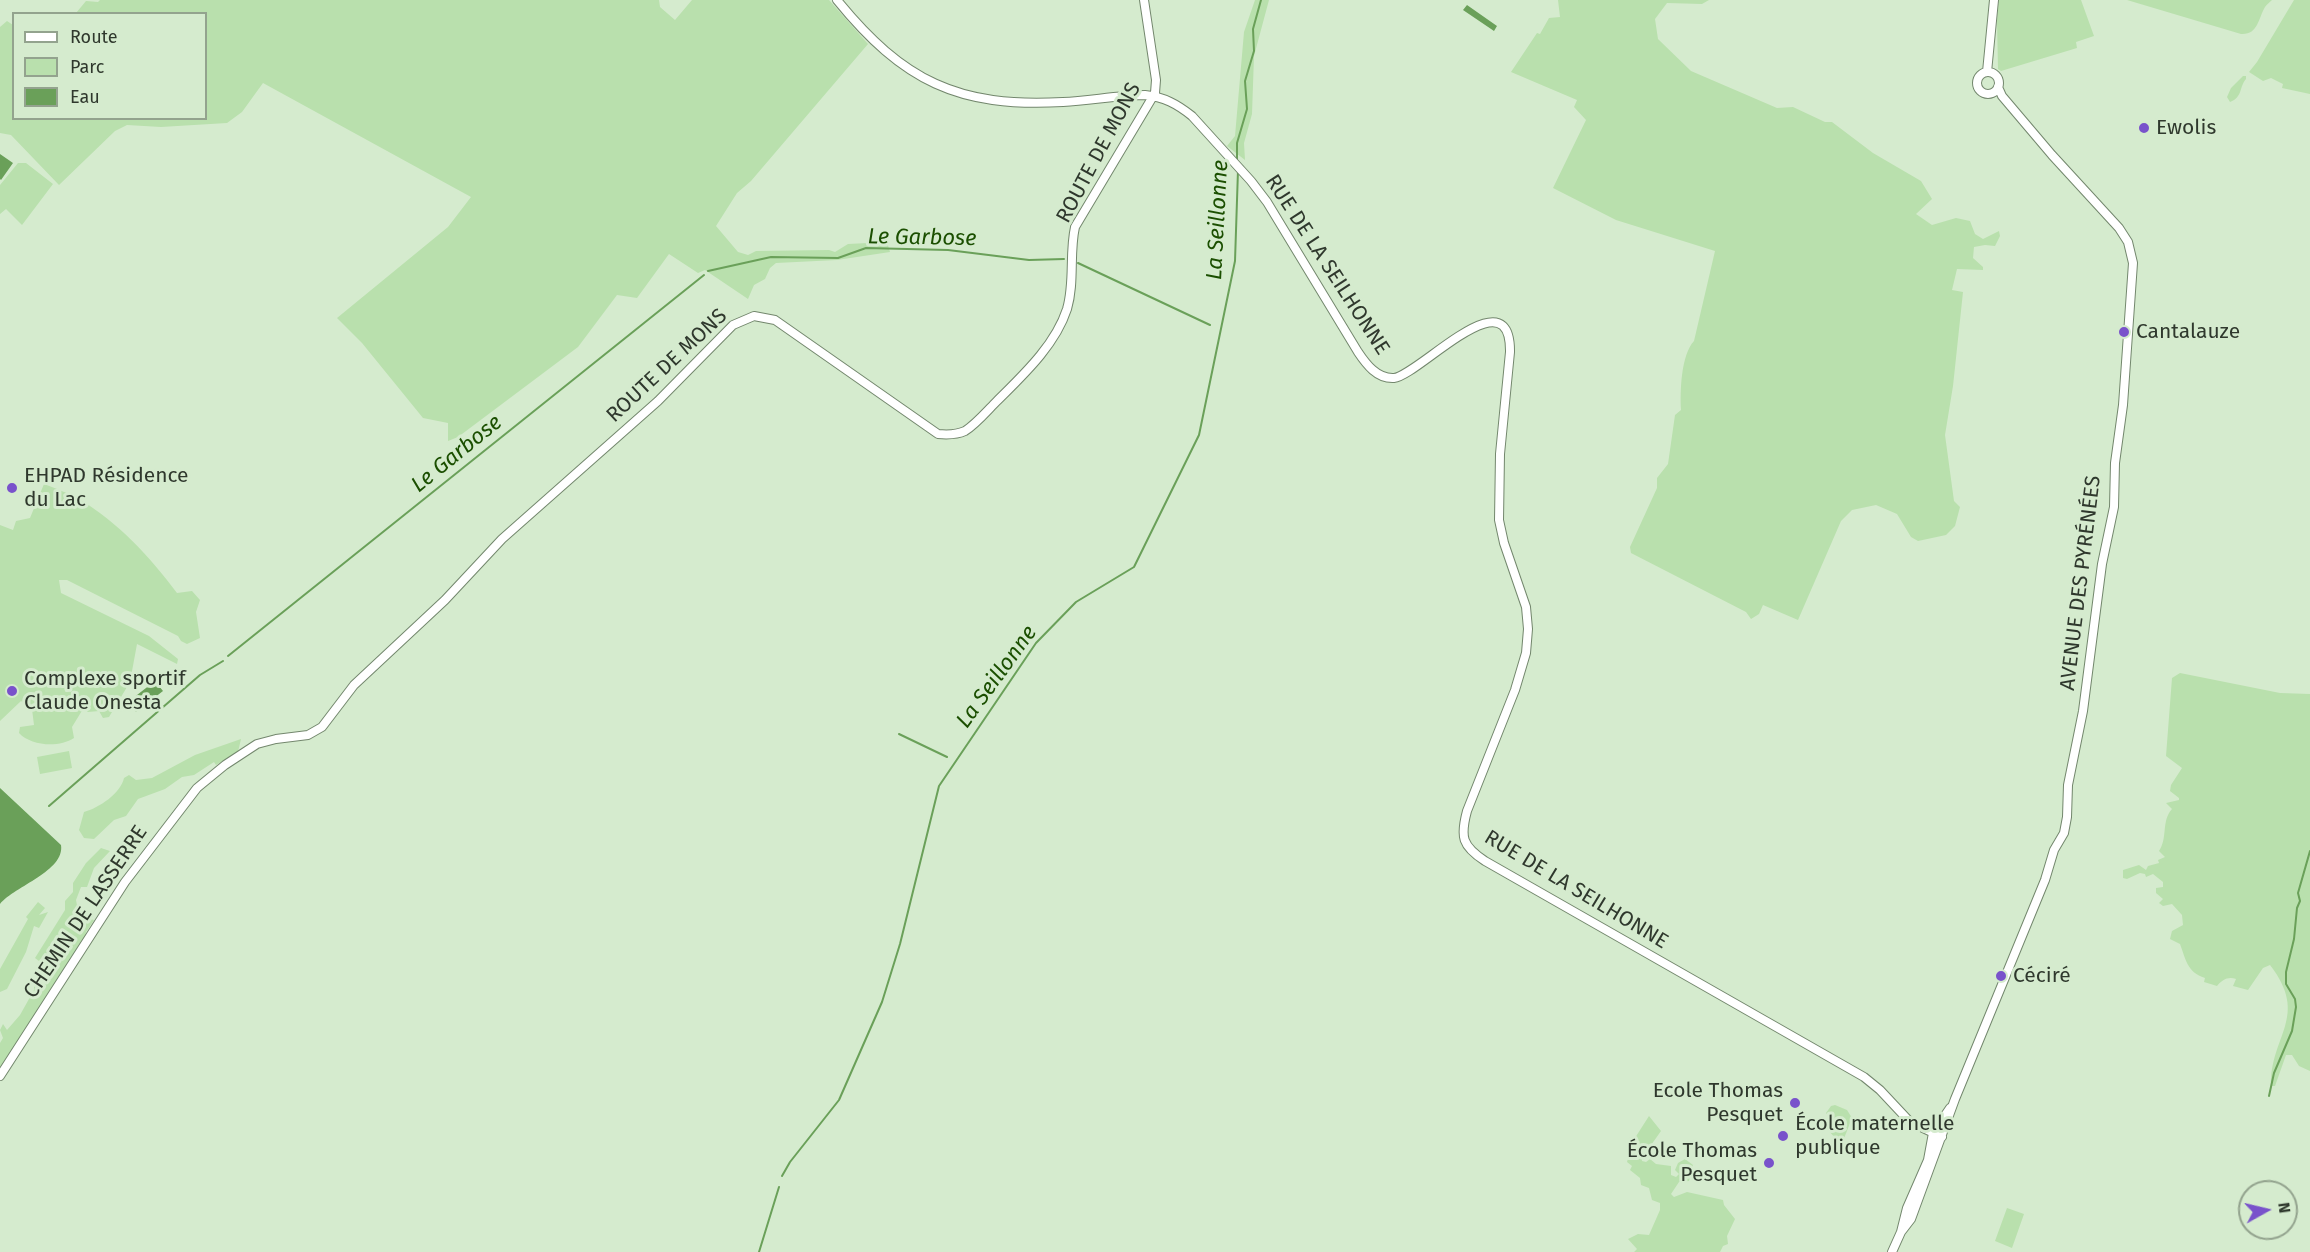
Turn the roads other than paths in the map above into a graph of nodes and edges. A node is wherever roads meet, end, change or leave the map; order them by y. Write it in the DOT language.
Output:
graph roads {
  1 [pos="837,0"];
  2 [pos="1144,0"];
  3 [pos="1994,0"];
  4 [pos="1986,72"];
  5 [pos="1995,90"];
  6 [pos="1152,96"];
  7 [pos="186,801"];
  8 [pos="0,1076"];
  9 [pos="1955,1099"];
  10 [pos="1933,1133"];
  11 [pos="1942,1137"];
  12 [pos="1901,1232"];
  13 [pos="1892,1252"];
  1 -- 6 [label="street"];
  2 -- 6 [label="street, ROUTE DE MONS"];
  3 -- 4 [label="street"];
  4 -- 5 [label="street"];
  4 -- 5 [label="street"];
  5 -- 9 [label="street, AVENUE DES PYRÉNÉES"];
  6 -- 7 [label="street, ROUTE DE MONS"];
  6 -- 10 [label="street, RUE DE LA SEILHONNE"];
  7 -- 8 [label="street, CHEMIN DE LASSERRE"];
  9 -- 10 [label="street, AVENUE DES PYRÉNÉES"];
  9 -- 11 [label="street, AVENUE DES PYRÉNÉES"];
  10 -- 11 [label="street, RUE DE LA SEILHONNE"];
  10 -- 12 [label="street, AVENUE DES PYRÉNÉES"];
  11 -- 12 [label="street, AVENUE DES PYRÉNÉES"];
  12 -- 13 [label="street, AVENUE DES PYRÉNÉES"];
}
